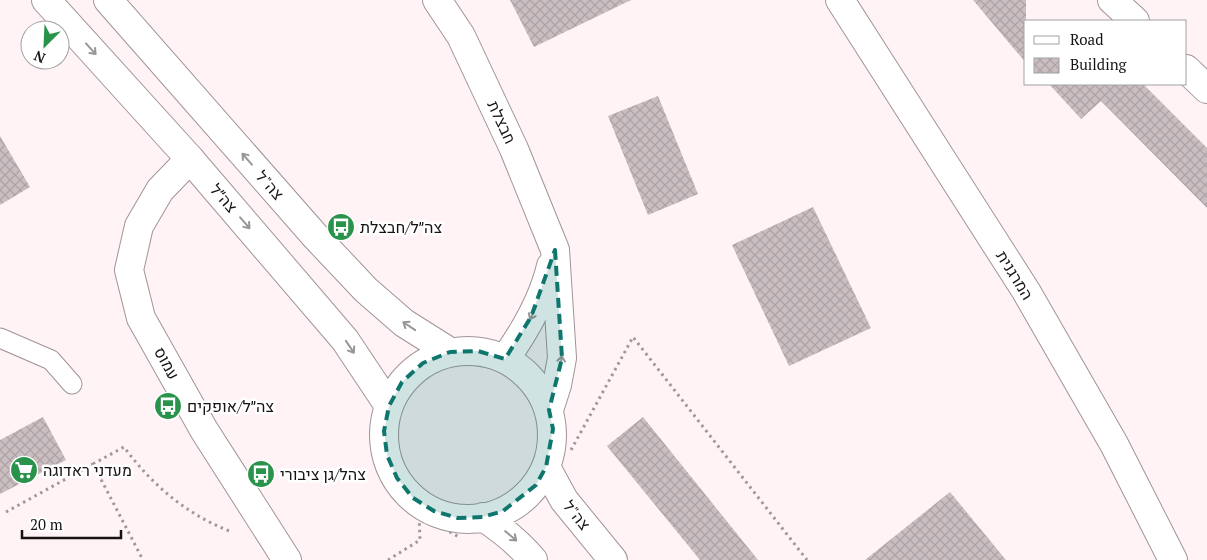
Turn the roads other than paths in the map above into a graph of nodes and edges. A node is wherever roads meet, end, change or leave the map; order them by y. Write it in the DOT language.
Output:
graph roads {
  1 [pos="46,0"];
  2 [pos="108,0"];
  3 [pos="437,0"];
  4 [pos="840,0"];
  5 [pos="1112,0"];
  6 [pos="1134,20"];
  7 [pos="1187,70"];
  8 [pos="1207,89"];
  9 [pos="190,159"];
  10 [pos="555,250"];
  11 [pos="0,338"];
  12 [pos="450,352"];
  13 [pos="505,359"];
  14 [pos="72,384"];
  15 [pos="389,406"];
  16 [pos="549,410"];
  17 [pos="550,475"];
  18 [pos="483,518"];
  19 [pos="288,560"];
  20 [pos="533,560"];
  21 [pos="613,560"];
  22 [pos="1173,560"];
  1 -- 9 [label="main road, צה״ל, one-way"];
  12 -- 2 [label="main road, צה\"ל, one-way"];
  3 -- 10 [label="main road, חבצלת"];
  4 -- 22 [label="main road, המרגנית"];
  5 -- 6 [label="main road"];
  7 -- 8 [label="main road"];
  9 -- 15 [label="main road, צה״ל, one-way"];
  9 -- 19 [label="main road, עמוס"];
  10 -- 13 [label="main road, one-way"];
  16 -- 10 [label="main road, חבצלת, one-way"];
  11 -- 14 [label="lane"];
  12 -- 13 [label="main road"];
  12 -- 15 [label="main road"];
  13 -- 16 [label="main road"];
  15 -- 18 [label="main road"];
  16 -- 17 [label="main road"];
  17 -- 18 [label="main road"];
  17 -- 21 [label="main road, צה\"ל"];
  18 -- 20 [label="main road, one-way"];
}
